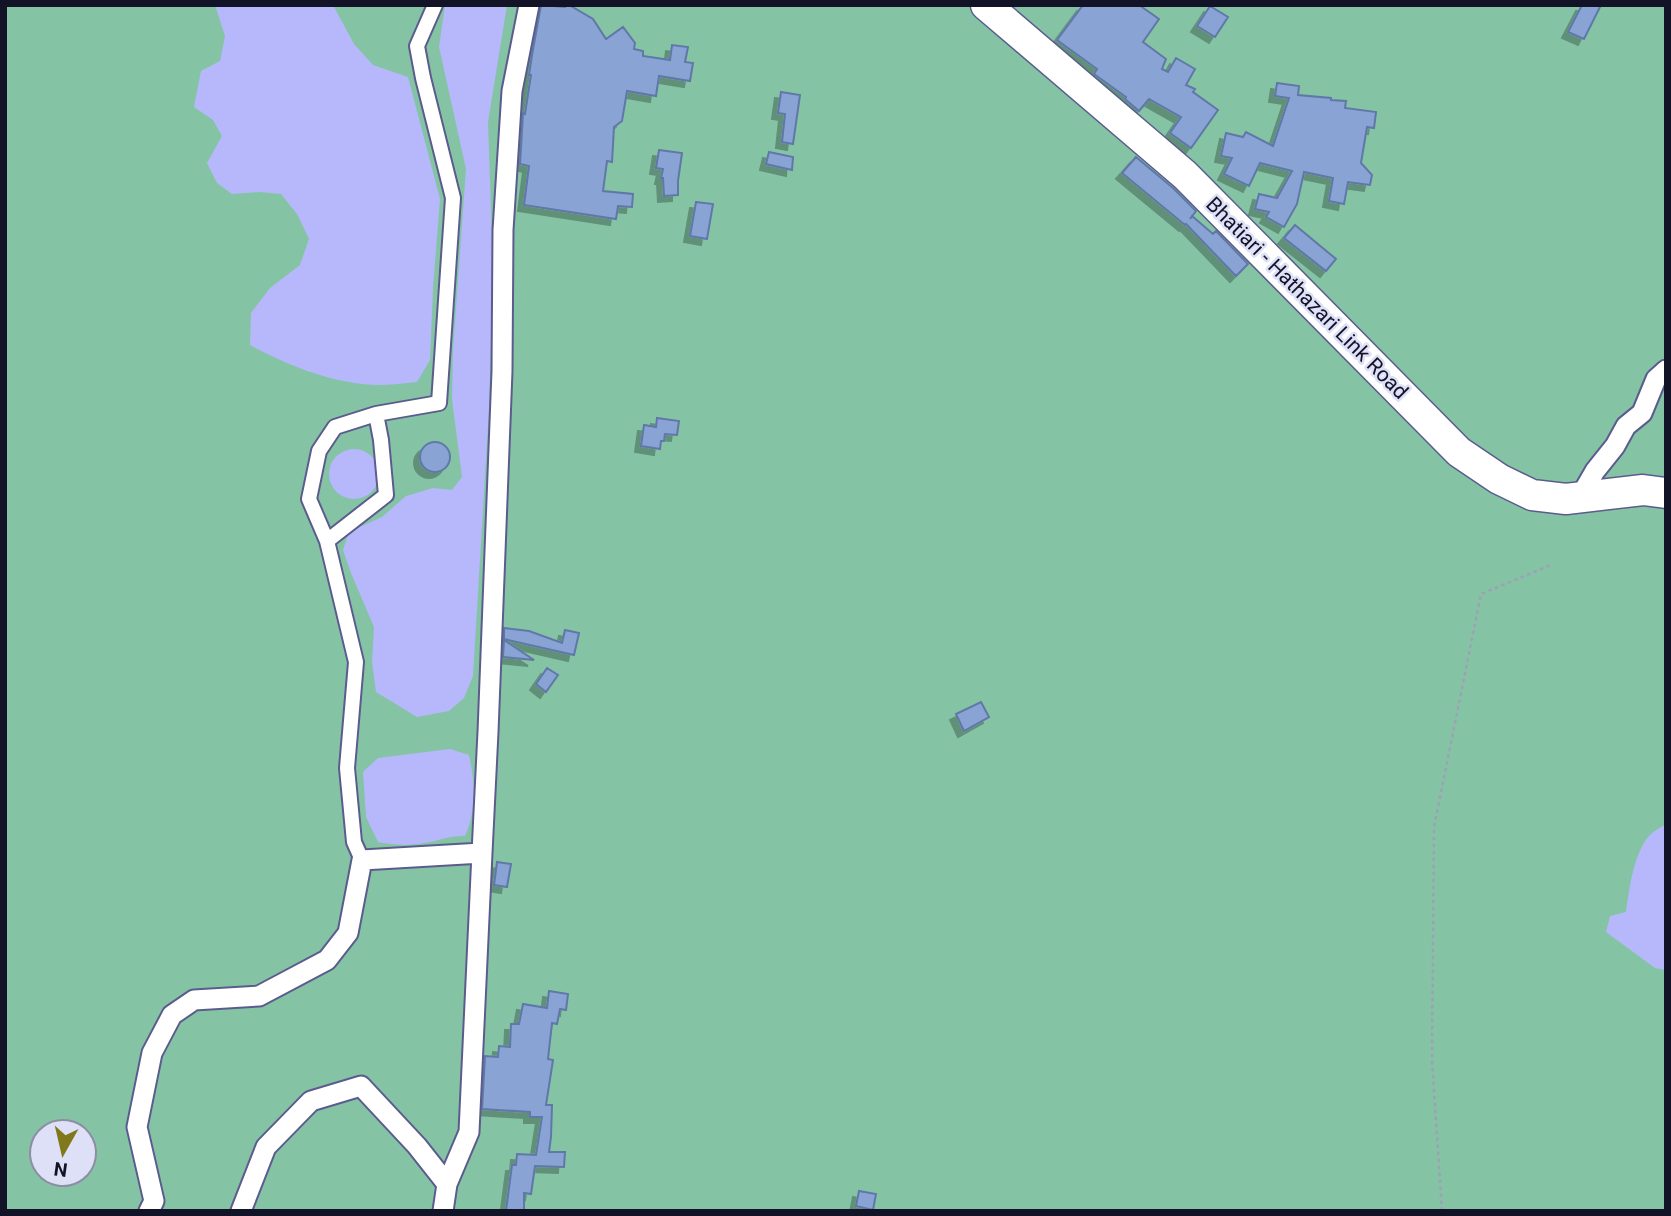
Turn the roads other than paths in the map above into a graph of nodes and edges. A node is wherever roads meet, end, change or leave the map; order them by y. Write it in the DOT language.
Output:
graph roads {
  1 [pos="435,5"];
  2 [pos="529,5"];
  3 [pos="986,5"];
  4 [pos="1666,370"];
  5 [pos="376,414"];
  6 [pos="1666,493"];
  7 [pos="1566,499"];
  8 [pos="327,541"];
  9 [pos="482,853"];
  10 [pos="362,860"];
  11 [pos="447,1184"];
  12 [pos="149,1211"];
  13 [pos="241,1211"];
  14 [pos="443,1211"];
  1 -- 5 [label="street"];
  2 -- 9 [label="street"];
  3 -- 7 [label="main road, Bhatiari - Hathazari Link Road"];
  4 -- 7 [label="street"];
  5 -- 8 [label="street"];
  5 -- 8 [label="street"];
  6 -- 7 [label="main road, Bhatiari - Hathazari Link Road"];
  8 -- 10 [label="street"];
  9 -- 10 [label="street"];
  9 -- 11 [label="street"];
  10 -- 12 [label="street"];
  11 -- 13 [label="street"];
  11 -- 14 [label="street"];
}
